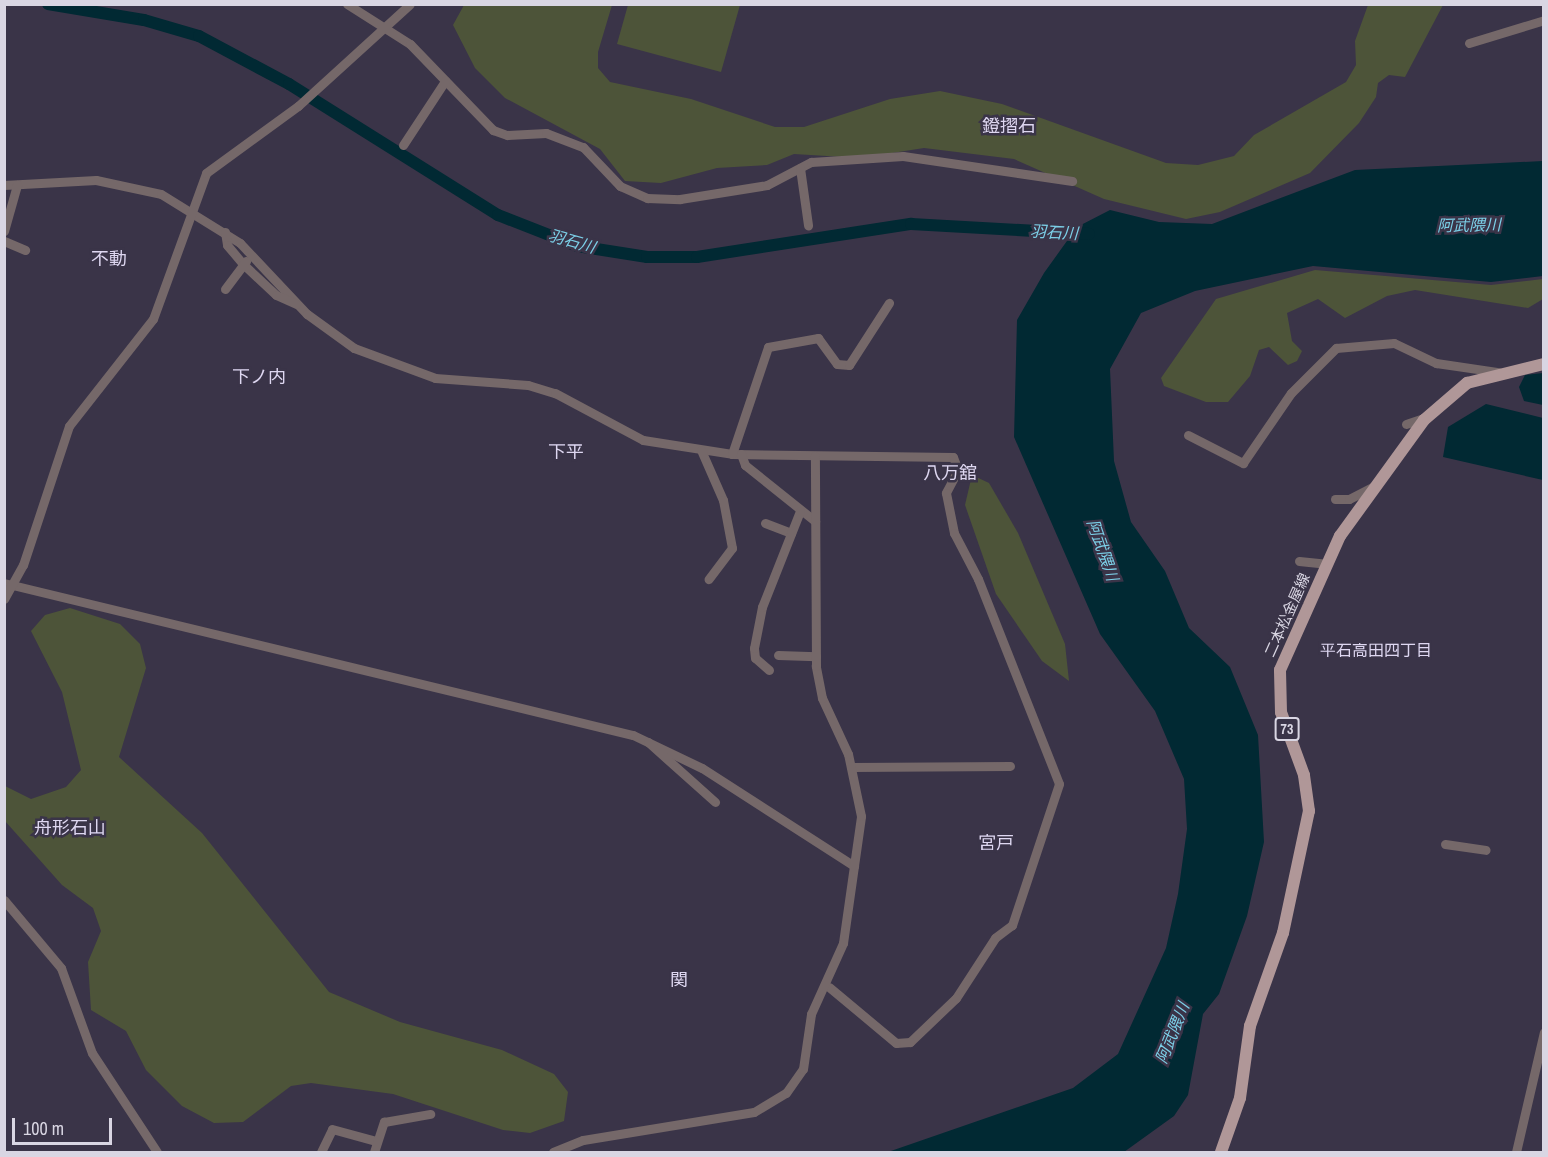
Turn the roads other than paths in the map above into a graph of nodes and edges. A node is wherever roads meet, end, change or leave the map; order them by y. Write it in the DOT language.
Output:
graph roads {
  1 [pos="347,4"];
  2 [pos="410,4"];
  3 [pos="1544,20"];
  4 [pos="386,25"];
  5 [pos="1469,43"];
  6 [pos="445,81"];
  7 [pos="403,145"];
  8 [pos="800,168"];
  9 [pos="1072,181"];
  10 [pos="4,185"];
  11 [pos="17,185"];
  12 [pos="191,210"];
  13 [pos="808,225"];
  14 [pos="4,231"];
  15 [pos="225,232"];
  16 [pos="4,241"];
  17 [pos="25,250"];
  18 [pos="253,255"];
  19 [pos="243,264"];
  20 [pos="225,289"];
  21 [pos="889,303"];
  22 [pos="297,304"];
  23 [pos="1544,364"];
  24 [pos="1498,372"];
  25 [pos="1426,417"];
  26 [pos="1406,424"];
  27 [pos="1188,435"];
  28 [pos="701,450"];
  29 [pos="737,454"];
  30 [pos="815,456"];
  31 [pos="1376,485"];
  32 [pos="1335,499"];
  33 [pos="800,511"];
  34 [pos="815,521"];
  35 [pos="765,523"];
  36 [pos="791,533"];
  37 [pos="1299,561"];
  38 [pos="1326,564"];
  39 [pos="709,579"];
  40 [pos="9,584"];
  41 [pos="4,598"];
  42 [pos="777,656"];
  43 [pos="816,656"];
  44 [pos="769,670"];
  45 [pos="648,742"];
  46 [pos="1011,766"];
  47 [pos="852,767"];
  48 [pos="715,802"];
  49 [pos="1445,844"];
  50 [pos="1486,850"];
  51 [pos="854,866"];
  52 [pos="4,900"];
  53 [pos="829,987"];
  54 [pos="1544,1032"];
  55 [pos="430,1114"];
  56 [pos="376,1141"];
  57 [pos="157,1152"];
  58 [pos="321,1152"];
  59 [pos="374,1152"];
  60 [pos="553,1152"];
  61 [pos="1221,1152"];
  62 [pos="1516,1152"];
  1 -- 4 [label="street"];
  2 -- 4 [label="street"];
  3 -- 5 [label="street"];
  4 -- 6 [label="street"];
  4 -- 12 [label="street"];
  6 -- 7 [label="street"];
  6 -- 8 [label="street"];
  8 -- 9 [label="street"];
  8 -- 13 [label="street"];
  10 -- 11 [label="street"];
  11 -- 12 [label="street"];
  11 -- 14 [label="street"];
  12 -- 15 [label="street"];
  12 -- 40 [label="street"];
  15 -- 18 [label="street"];
  15 -- 19 [label="street"];
  16 -- 17 [label="street"];
  18 -- 19 [label="street"];
  18 -- 22 [label="street"];
  19 -- 20 [label="street"];
  19 -- 22 [label="street"];
  21 -- 29 [label="street"];
  22 -- 28 [label="street"];
  23 -- 24 [label="main road, 二本松金屋線 / 73"];
  24 -- 25 [label="main road, 二本松金屋線 / 73"];
  24 -- 27 [label="street"];
  25 -- 26 [label="street"];
  25 -- 31 [label="main road, 二本松金屋線 / 73"];
  28 -- 29 [label="street"];
  28 -- 39 [label="street"];
  29 -- 30 [label="street"];
  29 -- 33 [label="street"];
  30 -- 34 [label="street"];
  30 -- 53 [label="street"];
  31 -- 32 [label="street"];
  31 -- 38 [label="main road, 二本松金屋線 / 73"];
  33 -- 34 [label="street"];
  33 -- 36 [label="street"];
  34 -- 43 [label="street"];
  35 -- 36 [label="street"];
  36 -- 44 [label="street"];
  37 -- 38 [label="street"];
  38 -- 61 [label="main road, 二本松金屋線 / 73"];
  40 -- 41 [label="street"];
  40 -- 45 [label="street"];
  42 -- 43 [label="street"];
  43 -- 47 [label="street"];
  45 -- 48 [label="street"];
  45 -- 51 [label="street"];
  46 -- 47 [label="street"];
  47 -- 51 [label="street"];
  49 -- 50 [label="street"];
  51 -- 60 [label="street"];
  52 -- 57 [label="street"];
  54 -- 62 [label="street"];
  55 -- 56 [label="street"];
  56 -- 58 [label="street"];
  56 -- 59 [label="street"];
}
